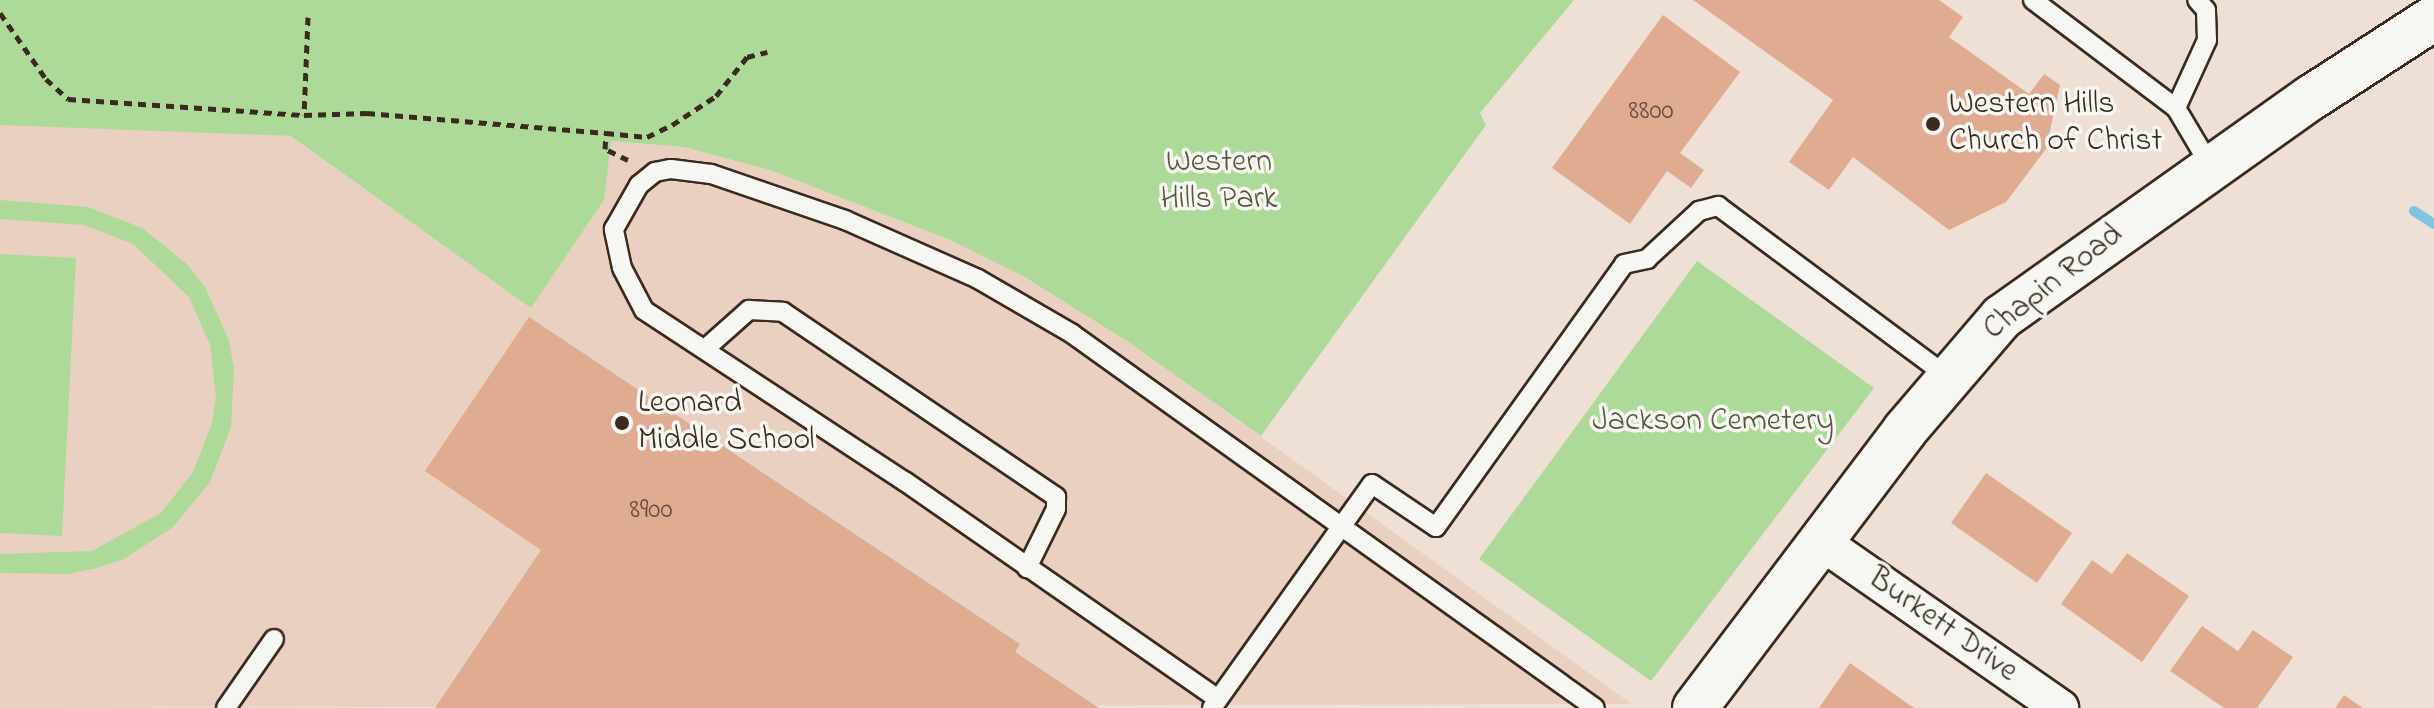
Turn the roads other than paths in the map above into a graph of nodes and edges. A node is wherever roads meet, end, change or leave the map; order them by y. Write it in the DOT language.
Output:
graph roads {
  1 [pos="2033,0"];
  2 [pos="2197,0"];
  3 [pos="2434,18"];
  4 [pos="2176,108"];
  5 [pos="2211,167"];
  6 [pos="705,349"];
  7 [pos="1948,377"];
  8 [pos="1338,528"];
  9 [pos="1823,543"];
  10 [pos="1027,568"];
  11 [pos="274,639"];
  12 [pos="1215,704"];
  13 [pos="226,708"];
  14 [pos="1595,708"];
  15 [pos="1695,708"];
  16 [pos="2060,708"];
  1 -- 4 [label="lane"];
  2 -- 4 [label="lane"];
  3 -- 5 [label="street, Chapin Road"];
  4 -- 5 [label="lane"];
  5 -- 7 [label="street, Chapin Road"];
  6 -- 8 [label="lane"];
  6 -- 10 [label="lane"];
  6 -- 10 [label="lane"];
  7 -- 8 [label="lane"];
  7 -- 9 [label="street, Chapin Road"];
  8 -- 12 [label="lane"];
  8 -- 14 [label="lane"];
  9 -- 15 [label="street, Chapin Road"];
  9 -- 16 [label="street, Burkett Drive"];
  10 -- 12 [label="lane"];
  11 -- 13 [label="lane"];
}
